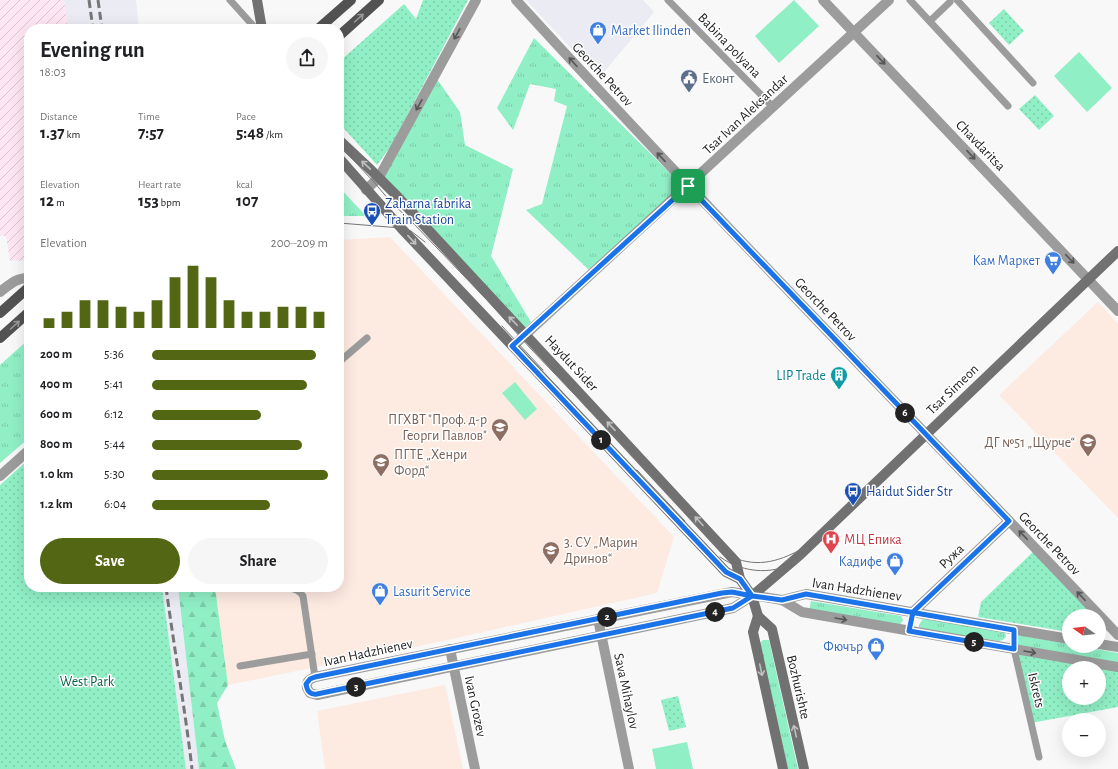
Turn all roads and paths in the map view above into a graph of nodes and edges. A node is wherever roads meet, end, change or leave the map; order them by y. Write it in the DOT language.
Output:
graph roads {
  1 [pos="230,0"];
  2 [pos="258,0"];
  3 [pos="351,0"];
  4 [pos="379,0"];
  5 [pos="476,0"];
  6 [pos="516,0"];
  7 [pos="668,0"];
  8 [pos="823,0"];
  9 [pos="889,0"];
  10 [pos="910,0"];
  11 [pos="953,1"];
  12 [pos="930,21"];
  13 [pos="252,24"];
  14 [pos="261,24"];
  15 [pos="324,24"];
  16 [pos="344,32"];
  17 [pos="854,32"];
  18 [pos="1032,83"];
  19 [pos="1008,106"];
  20 [pos="773,107"];
  21 [pos="344,145"];
  22 [pos="344,164"];
  23 [pos="379,177"];
  24 [pos="688,186"];
  25 [pos="366,190"];
  26 [pos="1118,251"];
  27 [pos="24,278"];
  28 [pos="1089,279"];
  29 [pos="24,291"];
  30 [pos="0,292"];
  31 [pos="1118,311"];
  32 [pos="0,313"];
  33 [pos="24,316"];
  34 [pos="526,334"];
  35 [pos="0,338"];
  36 [pos="367,338"];
  37 [pos="512,346"];
  38 [pos="344,358"];
  39 [pos="926,434"];
  40 [pos="24,454"];
  41 [pos="0,476"];
  42 [pos="1009,521"];
  43 [pos="740,579"];
  44 [pos="300,592"];
  45 [pos="752,596"];
  46 [pos="782,600"];
  47 [pos="913,612"];
  48 [pos="758,616"];
  49 [pos="598,619"];
  50 [pos="1014,630"];
  51 [pos="909,631"];
  52 [pos="1118,634"];
  53 [pos="601,636"];
  54 [pos="1062,638"];
  55 [pos="1106,645"];
  56 [pos="1118,647"];
  57 [pos="450,649"];
  58 [pos="1014,649"];
  59 [pos="312,654"];
  60 [pos="240,666"];
  61 [pos="454,666"];
  62 [pos="1118,667"];
  63 [pos="315,677"];
  64 [pos="1039,757"];
  65 [pos="475,769"];
  66 [pos="629,769"];
  67 [pos="783,769"];
  68 [pos="804,769"];
  1 -- 13 [label="lane"];
  2 -- 14 [label="street"];
  3 -- 15 [label="main road"];
  16 -- 4 [label="main road, one-way"];
  5 -- 23 [label="street, one-way"];
  24 -- 6 [label="street, Georche Petrov, one-way"];
  7 -- 20 [label="lane, Babina polyana"];
  8 -- 17 [label="street, Chavdaritsa"];
  9 -- 17 [label="street, Tsar Ivan Aleksandar"];
  10 -- 12 [label="lane"];
  11 -- 12 [label="lane"];
  11 -- 18 [label="lane"];
  12 -- 19 [label="lane"];
  17 -- 20 [label="street, Tsar Ivan Aleksandar"];
  17 -- 28 [label="street, Chavdaritsa, one-way"];
  20 -- 24 [label="street, Tsar Ivan Aleksandar"];
  23 -- 21 [label="street, Haydut Sider, one-way"];
  22 -- 25 [label="street, Haydut Sider"];
  23 -- 25 [label="street"];
  34 -- 23 [label="street, Haydut Sider, one-way"];
  24 -- 34 [label="street, Tsar Ivan Aleksandar"];
  24 -- 39 [label="street, Georche Petrov"];
  25 -- 37 [label="street, Haydut Sider, one-way"];
  26 -- 28 [label="street, Tsar Simeon"];
  27 -- 30 [label="street"];
  28 -- 31 [label="street, Chavdaritsa"];
  28 -- 39 [label="street, Tsar Simeon"];
  29 -- 32 [label="main road"];
  35 -- 33 [label="main road, one-way"];
  34 -- 37 [label="street, Tsar Ivan Aleksandar"];
  43 -- 34 [label="street, Haydut Sider, one-way"];
  36 -- 38 [label="lane"];
  37 -- 43 [label="street, Haydut Sider"];
  39 -- 42 [label="street, Georche Petrov"];
  39 -- 45 [label="street, Tsar Simeon"];
  40 -- 41 [label="street"];
  42 -- 47 [label="street, Ружа"];
  52 -- 42 [label="street, Georche Petrov, one-way"];
  43 -- 45 [label="street, Haydut Sider"];
  44 -- 59 [label="lane"];
  45 -- 46 [label="street, Ivan Hadzhienev"];
  45 -- 48 [label="street, Bozhurishte"];
  45 -- 49 [label="street, Ivan Hadzhienev"];
  45 -- 53 [label="street, Ivan Hadzhienev"];
  46 -- 47 [label="street, Ivan Hadzhienev"];
  46 -- 51 [label="street, Ivan Hadzhienev, one-way"];
  47 -- 50 [label="street, Ivan Hadzhienev"];
  47 -- 51 [label="lane"];
  48 -- 67 [label="street, Bozhurishte, one-way"];
  68 -- 48 [label="street, Bozhurishte, one-way"];
  49 -- 53 [label="street, Sava Mihaylov"];
  49 -- 57 [label="street, Ivan Hadzhienev"];
  50 -- 54 [label="street, Ivan Hadzhienev"];
  50 -- 58 [label="lane, Iskrets"];
  51 -- 58 [label="street, Ivan Hadzhienev"];
  53 -- 61 [label="street, Ivan Hadzhienev"];
  53 -- 66 [label="street, Sava Mihaylov"];
  55 -- 56 [label="street"];
  57 -- 61 [label="street, Ivan Grozev"];
  57 -- 63 [label="street, Ivan Hadzhienev"];
  58 -- 62 [label="street, Ivan Hadzhienev, one-way"];
  58 -- 64 [label="lane, Iskrets"];
  59 -- 60 [label="lane"];
  59 -- 63 [label="lane"];
  61 -- 63 [label="street, Ivan Hadzhienev"];
  61 -- 65 [label="street, Ivan Grozev"];
}
